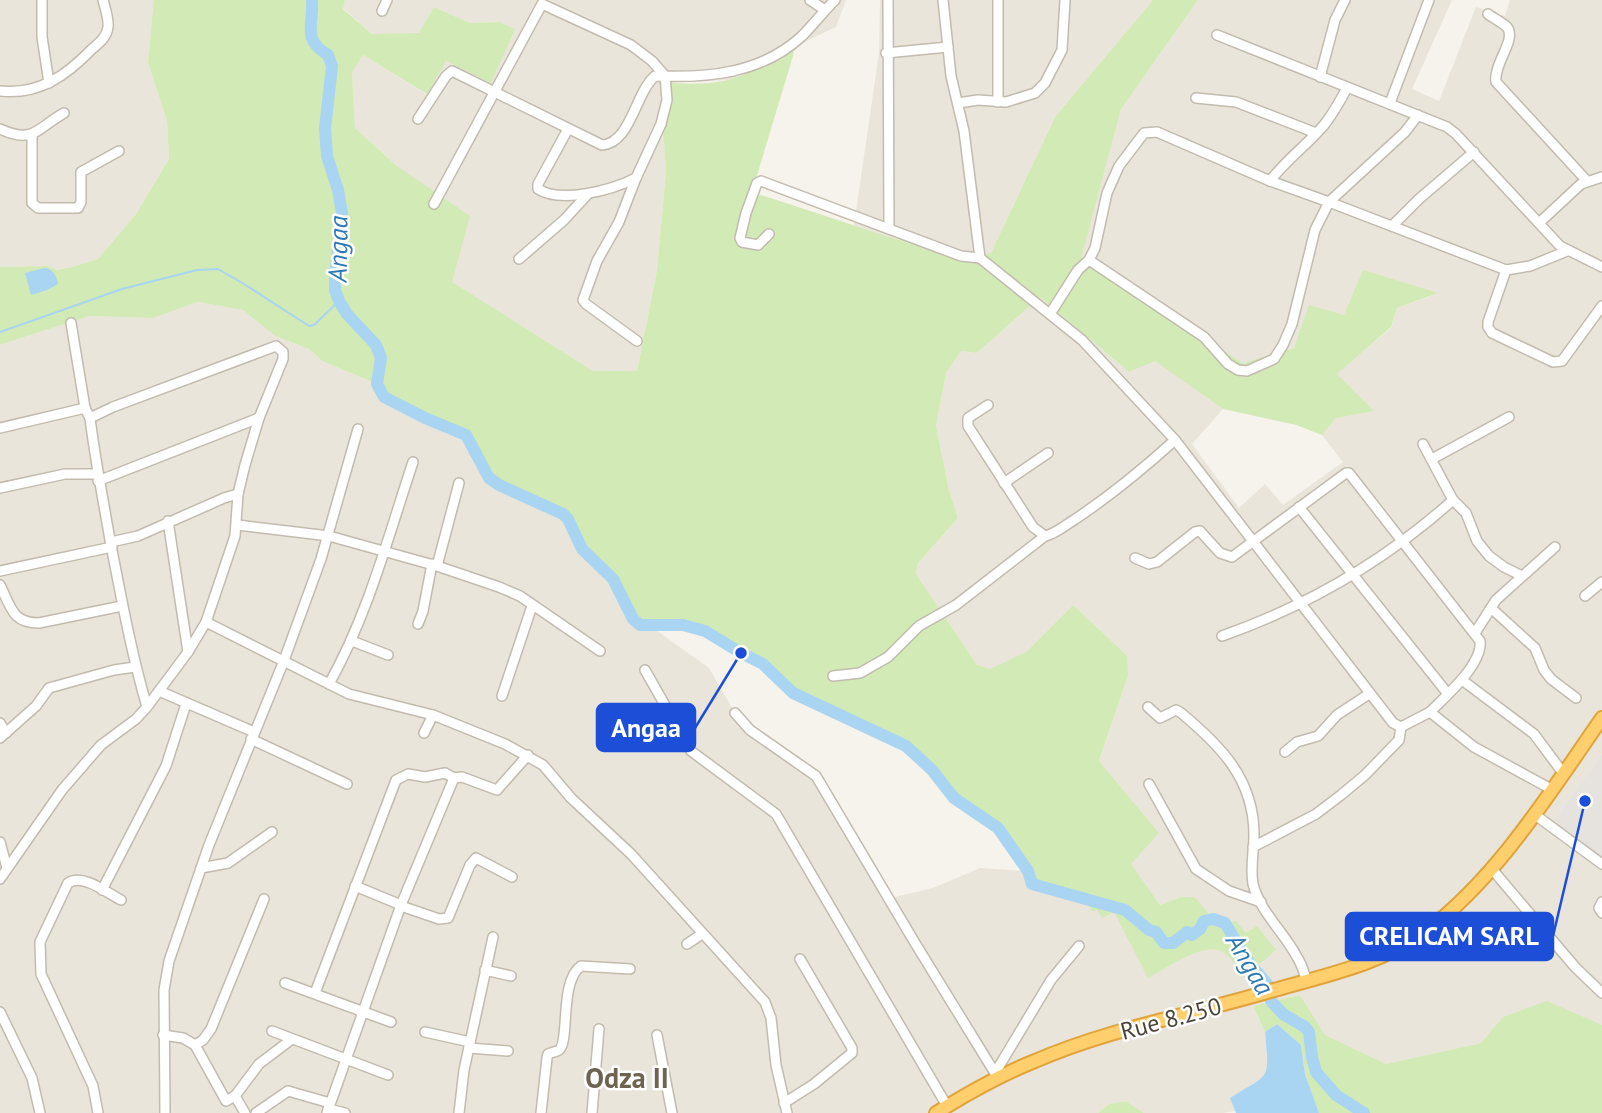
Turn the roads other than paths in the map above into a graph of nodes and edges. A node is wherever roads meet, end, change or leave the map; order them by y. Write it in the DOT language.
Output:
graph roads {
  1 [pos="42,0"];
  2 [pos="103,0"];
  3 [pos="387,0"];
  4 [pos="810,0"];
  5 [pos="835,0"];
  6 [pos="888,0"];
  7 [pos="943,0"];
  8 [pos="998,0"];
  9 [pos="1065,0"];
  10 [pos="1345,0"];
  11 [pos="1429,0"];
  12 [pos="825,10"];
  13 [pos="382,11"];
  14 [pos="1488,14"];
  15 [pos="1217,35"];
  16 [pos="948,47"];
  17 [pos="886,53"];
  18 [pos="665,76"];
  19 [pos="1320,77"];
  20 [pos="48,83"];
  21 [pos="1347,88"];
  22 [pos="494,90"];
  23 [pos="0,91"];
  24 [pos="1196,97"];
  25 [pos="998,102"];
  26 [pos="958,103"];
  27 [pos="1390,103"];
  28 [pos="64,113"];
  29 [pos="1418,115"];
  30 [pos="418,119"];
  31 [pos="568,128"];
  32 [pos="0,129"];
  33 [pos="1316,133"];
  34 [pos="32,135"];
  35 [pos="119,151"];
  36 [pos="1474,152"];
  37 [pos="1602,177"];
  38 [pos="636,178"];
  39 [pos="1270,181"];
  40 [pos="1587,181"];
  41 [pos="587,195"];
  42 [pos="1329,202"];
  43 [pos="434,204"];
  44 [pos="1539,223"];
  45 [pos="1392,226"];
  46 [pos="889,229"];
  47 [pos="769,234"];
  48 [pos="1567,251"];
  49 [pos="980,258"];
  50 [pos="519,259"];
  51 [pos="1089,260"];
  52 [pos="1602,267"];
  53 [pos="1506,270"];
  54 [pos="1602,306"];
  55 [pos="1050,314"];
  56 [pos="71,323"];
  57 [pos="637,341"];
  58 [pos="988,405"];
  59 [pos="85,408"];
  60 [pos="1509,417"];
  61 [pos="90,418"];
  62 [pos="259,418"];
  63 [pos="0,428"];
  64 [pos="358,429"];
  65 [pos="1175,440"];
  66 [pos="1423,444"];
  67 [pos="1048,453"];
  68 [pos="1432,459"];
  69 [pos="413,462"];
  70 [pos="98,477"];
  71 [pos="459,483"];
  72 [pos="1004,483"];
  73 [pos="0,488"];
  74 [pos="238,494"];
  75 [pos="1453,500"];
  76 [pos="1299,507"];
  77 [pos="168,521"];
  78 [pos="238,525"];
  79 [pos="328,536"];
  80 [pos="1045,536"];
  81 [pos="1254,542"];
  82 [pos="1403,542"];
  83 [pos="111,544"];
  84 [pos="1555,547"];
  85 [pos="383,552"];
  86 [pos="1135,558"];
  87 [pos="435,565"];
  88 [pos="0,571"];
  89 [pos="1353,572"];
  90 [pos="1522,576"];
  91 [pos="1602,582"];
  92 [pos="0,585"];
  93 [pos="1585,596"];
  94 [pos="1301,605"];
  95 [pos="122,606"];
  96 [pos="532,606"];
  97 [pos="1491,608"];
  98 [pos="206,622"];
  99 [pos="418,624"];
  100 [pos="1475,633"];
  101 [pos="1222,636"];
  102 [pos="352,641"];
  103 [pos="600,651"];
  104 [pos="188,652"];
  105 [pos="388,654"];
  106 [pos="284,663"];
  107 [pos="135,667"];
  108 [pos="645,670"];
  109 [pos="832,676"];
  110 [pos="1462,680"];
  111 [pos="329,684"];
  112 [pos="159,691"];
  113 [pos="1369,694"];
  114 [pos="1448,694"];
  115 [pos="502,696"];
  116 [pos="1576,698"];
  117 [pos="186,704"];
  118 [pos="1148,706"];
  119 [pos="147,707"];
  120 [pos="1430,712"];
  121 [pos="735,713"];
  122 [pos="433,715"];
  123 [pos="0,723"];
  124 [pos="1600,726"];
  125 [pos="1401,727"];
  126 [pos="424,733"];
  127 [pos="3,736"];
  128 [pos="253,736"];
  129 [pos="1285,752"];
  130 [pos="528,755"];
  131 [pos="1563,773"];
  132 [pos="454,778"];
  133 [pos="347,783"];
  134 [pos="1149,784"];
  135 [pos="1551,789"];
  136 [pos="1534,814"];
  137 [pos="272,832"];
  138 [pos="0,842"];
  139 [pos="1253,847"];
  140 [pos="1602,864"];
  141 [pos="201,867"];
  142 [pos="7,868"];
  143 [pos="1491,868"];
  144 [pos="512,877"];
  145 [pos="0,879"];
  146 [pos="355,886"];
  147 [pos="102,890"];
  148 [pos="264,899"];
  149 [pos="121,900"];
  150 [pos="1261,902"];
  151 [pos="1602,902"];
  152 [pos="401,905"];
  153 [pos="1602,913"];
  154 [pos="702,934"];
  155 [pos="492,937"];
  156 [pos="687,944"];
  157 [pos="1079,946"];
  158 [pos="800,958"];
  159 [pos="485,970"];
  160 [pos="630,970"];
  161 [pos="511,976"];
  162 [pos="1307,982"];
  163 [pos="285,983"];
  164 [pos="315,993"];
  165 [pos="1602,993"];
  166 [pos="0,1012"];
  167 [pos="363,1012"];
  168 [pos="391,1022"];
  169 [pos="599,1029"];
  170 [pos="272,1031"];
  171 [pos="425,1032"];
  172 [pos="163,1035"];
  173 [pos="657,1035"];
  174 [pos="292,1039"];
  175 [pos="195,1045"];
  176 [pos="470,1045"];
  177 [pos="508,1051"];
  178 [pos="345,1058"];
  179 [pos="388,1075"];
  180 [pos="996,1075"];
  181 [pos="234,1096"];
  182 [pos="784,1103"];
  183 [pos="329,1108"];
  184 [pos="949,1109"];
  185 [pos="40,1113"];
  186 [pos="98,1113"];
  187 [pos="165,1113"];
  188 [pos="245,1113"];
  189 [pos="256,1113"];
  190 [pos="345,1113"];
  191 [pos="459,1113"];
  192 [pos="541,1113"];
  193 [pos="592,1113"];
  194 [pos="672,1113"];
  195 [pos="787,1113"];
  1 -- 20 [label="street"];
  2 -- 20 [label="street"];
  3 -- 13 [label="street"];
  4 -- 12 [label="street"];
  5 -- 12 [label="street"];
  6 -- 17 [label="street"];
  7 -- 16 [label="street"];
  8 -- 25 [label="street"];
  9 -- 25 [label="street"];
  10 -- 19 [label="street"];
  11 -- 27 [label="street"];
  12 -- 18 [label="street"];
  14 -- 40 [label="street"];
  15 -- 19 [label="street"];
  16 -- 17 [label="street"];
  16 -- 26 [label="street"];
  17 -- 46 [label="street"];
  18 -- 22 [label="street"];
  18 -- 31 [label="street"];
  18 -- 38 [label="street"];
  19 -- 21 [label="street"];
  20 -- 23 [label="street"];
  21 -- 27 [label="street"];
  21 -- 33 [label="street"];
  22 -- 30 [label="street"];
  22 -- 31 [label="street"];
  22 -- 43 [label="street"];
  24 -- 33 [label="street"];
  25 -- 26 [label="street"];
  26 -- 49 [label="street"];
  27 -- 29 [label="street"];
  28 -- 34 [label="street"];
  29 -- 36 [label="street"];
  29 -- 42 [label="street"];
  31 -- 41 [label="street"];
  32 -- 34 [label="street"];
  33 -- 39 [label="street"];
  34 -- 35 [label="street"];
  36 -- 44 [label="street"];
  36 -- 45 [label="street"];
  37 -- 40 [label="street"];
  38 -- 41 [label="street"];
  38 -- 57 [label="street"];
  39 -- 42 [label="street"];
  39 -- 51 [label="street"];
  40 -- 44 [label="street"];
  41 -- 50 [label="street"];
  42 -- 45 [label="street"];
  42 -- 51 [label="street"];
  44 -- 48 [label="street"];
  45 -- 53 [label="street"];
  46 -- 47 [label="street"];
  46 -- 49 [label="street"];
  48 -- 52 [label="street"];
  48 -- 53 [label="street"];
  49 -- 55 [label="street"];
  51 -- 55 [label="street"];
  53 -- 54 [label="street"];
  55 -- 65 [label="street"];
  56 -- 59 [label="street"];
  58 -- 72 [label="street"];
  59 -- 61 [label="street"];
  59 -- 63 [label="street"];
  60 -- 68 [label="street"];
  61 -- 62 [label="street"];
  61 -- 70 [label="street"];
  62 -- 70 [label="street"];
  62 -- 74 [label="street"];
  64 -- 79 [label="street"];
  65 -- 80 [label="street"];
  65 -- 81 [label="street"];
  66 -- 68 [label="street"];
  67 -- 72 [label="street"];
  68 -- 75 [label="street"];
  69 -- 85 [label="street"];
  70 -- 73 [label="street"];
  70 -- 83 [label="street"];
  71 -- 87 [label="street"];
  72 -- 80 [label="street"];
  74 -- 77 [label="street"];
  74 -- 78 [label="street"];
  75 -- 82 [label="street"];
  75 -- 90 [label="street"];
  76 -- 81 [label="street"];
  76 -- 82 [label="street"];
  76 -- 89 [label="street"];
  77 -- 83 [label="street"];
  77 -- 104 [label="street"];
  78 -- 79 [label="street"];
  78 -- 98 [label="street"];
  79 -- 85 [label="street"];
  79 -- 106 [label="street"];
  80 -- 109 [label="street"];
  81 -- 86 [label="street"];
  81 -- 94 [label="street"];
  82 -- 89 [label="street"];
  82 -- 100 [label="street"];
  83 -- 88 [label="street"];
  83 -- 95 [label="street"];
  84 -- 90 [label="street"];
  85 -- 87 [label="street"];
  85 -- 102 [label="street"];
  87 -- 96 [label="street"];
  87 -- 99 [label="street"];
  89 -- 94 [label="street"];
  89 -- 114 [label="street"];
  90 -- 97 [label="street"];
  91 -- 93 [label="street"];
  92 -- 95 [label="street"];
  94 -- 101 [label="street"];
  94 -- 113 [label="street"];
  95 -- 107 [label="street"];
  96 -- 103 [label="street"];
  96 -- 115 [label="street"];
  97 -- 100 [label="street"];
  97 -- 116 [label="street"];
  98 -- 104 [label="street"];
  98 -- 106 [label="street"];
  100 -- 110 [label="street"];
  102 -- 105 [label="street"];
  102 -- 111 [label="street"];
  104 -- 112 [label="street"];
  106 -- 111 [label="street"];
  106 -- 128 [label="street"];
  107 -- 119 [label="street"];
  107 -- 127 [label="street"];
  108 -- 184 [label="street"];
  110 -- 114 [label="street"];
  110 -- 131 [label="street"];
  111 -- 122 [label="street"];
  112 -- 117 [label="street"];
  112 -- 119 [label="street"];
  113 -- 125 [label="street"];
  113 -- 129 [label="street"];
  114 -- 120 [label="street"];
  117 -- 128 [label="street"];
  117 -- 147 [label="street"];
  118 -- 139 [label="street"];
  119 -- 142 [label="street"];
  120 -- 125 [label="street"];
  120 -- 135 [label="street"];
  121 -- 180 [label="street"];
  122 -- 126 [label="street"];
  122 -- 130 [label="street"];
  123 -- 127 [label="street"];
  124 -- 131 [label="highway, Rue 8.250"];
  125 -- 139 [label="street"];
  128 -- 133 [label="street"];
  128 -- 141 [label="street"];
  130 -- 132 [label="street"];
  130 -- 154 [label="street"];
  131 -- 135 [label="highway, Rue 8.250"];
  132 -- 146 [label="street"];
  132 -- 152 [label="street"];
  134 -- 150 [label="street"];
  135 -- 136 [label="highway, Rue 8.250"];
  136 -- 140 [label="street"];
  136 -- 143 [label="highway, Rue 8.250"];
  137 -- 141 [label="street"];
  138 -- 142 [label="street"];
  139 -- 150 [label="street"];
  141 -- 172 [label="street"];
  142 -- 145 [label="street"];
  143 -- 162 [label="highway, Rue 8.250"];
  143 -- 165 [label="street"];
  144 -- 152 [label="street"];
  146 -- 152 [label="street"];
  146 -- 164 [label="street"];
  147 -- 149 [label="street"];
  147 -- 186 [label="street"];
  148 -- 175 [label="street"];
  150 -- 162 [label="street"];
  151 -- 153 [label="street"];
  152 -- 167 [label="street"];
  154 -- 156 [label="street"];
  154 -- 182 [label="street"];
  155 -- 159 [label="street"];
  157 -- 180 [label="street"];
  158 -- 182 [label="street"];
  159 -- 161 [label="street"];
  159 -- 176 [label="street"];
  160 -- 192 [label="street"];
  162 -- 180 [label="highway, Rue 8.250"];
  163 -- 164 [label="street"];
  164 -- 167 [label="street"];
  166 -- 185 [label="street"];
  167 -- 168 [label="street"];
  167 -- 178 [label="street"];
  169 -- 193 [label="street"];
  170 -- 174 [label="street"];
  171 -- 176 [label="street"];
  172 -- 175 [label="street"];
  172 -- 187 [label="street"];
  173 -- 194 [label="street"];
  174 -- 178 [label="street"];
  174 -- 181 [label="street"];
  175 -- 181 [label="street"];
  176 -- 177 [label="street"];
  176 -- 191 [label="street"];
  178 -- 179 [label="street"];
  178 -- 183 [label="street"];
  180 -- 184 [label="highway, Rue 8.250"];
  181 -- 188 [label="street"];
  182 -- 195 [label="street"];
  183 -- 189 [label="street"];
  183 -- 190 [label="street"];
}
